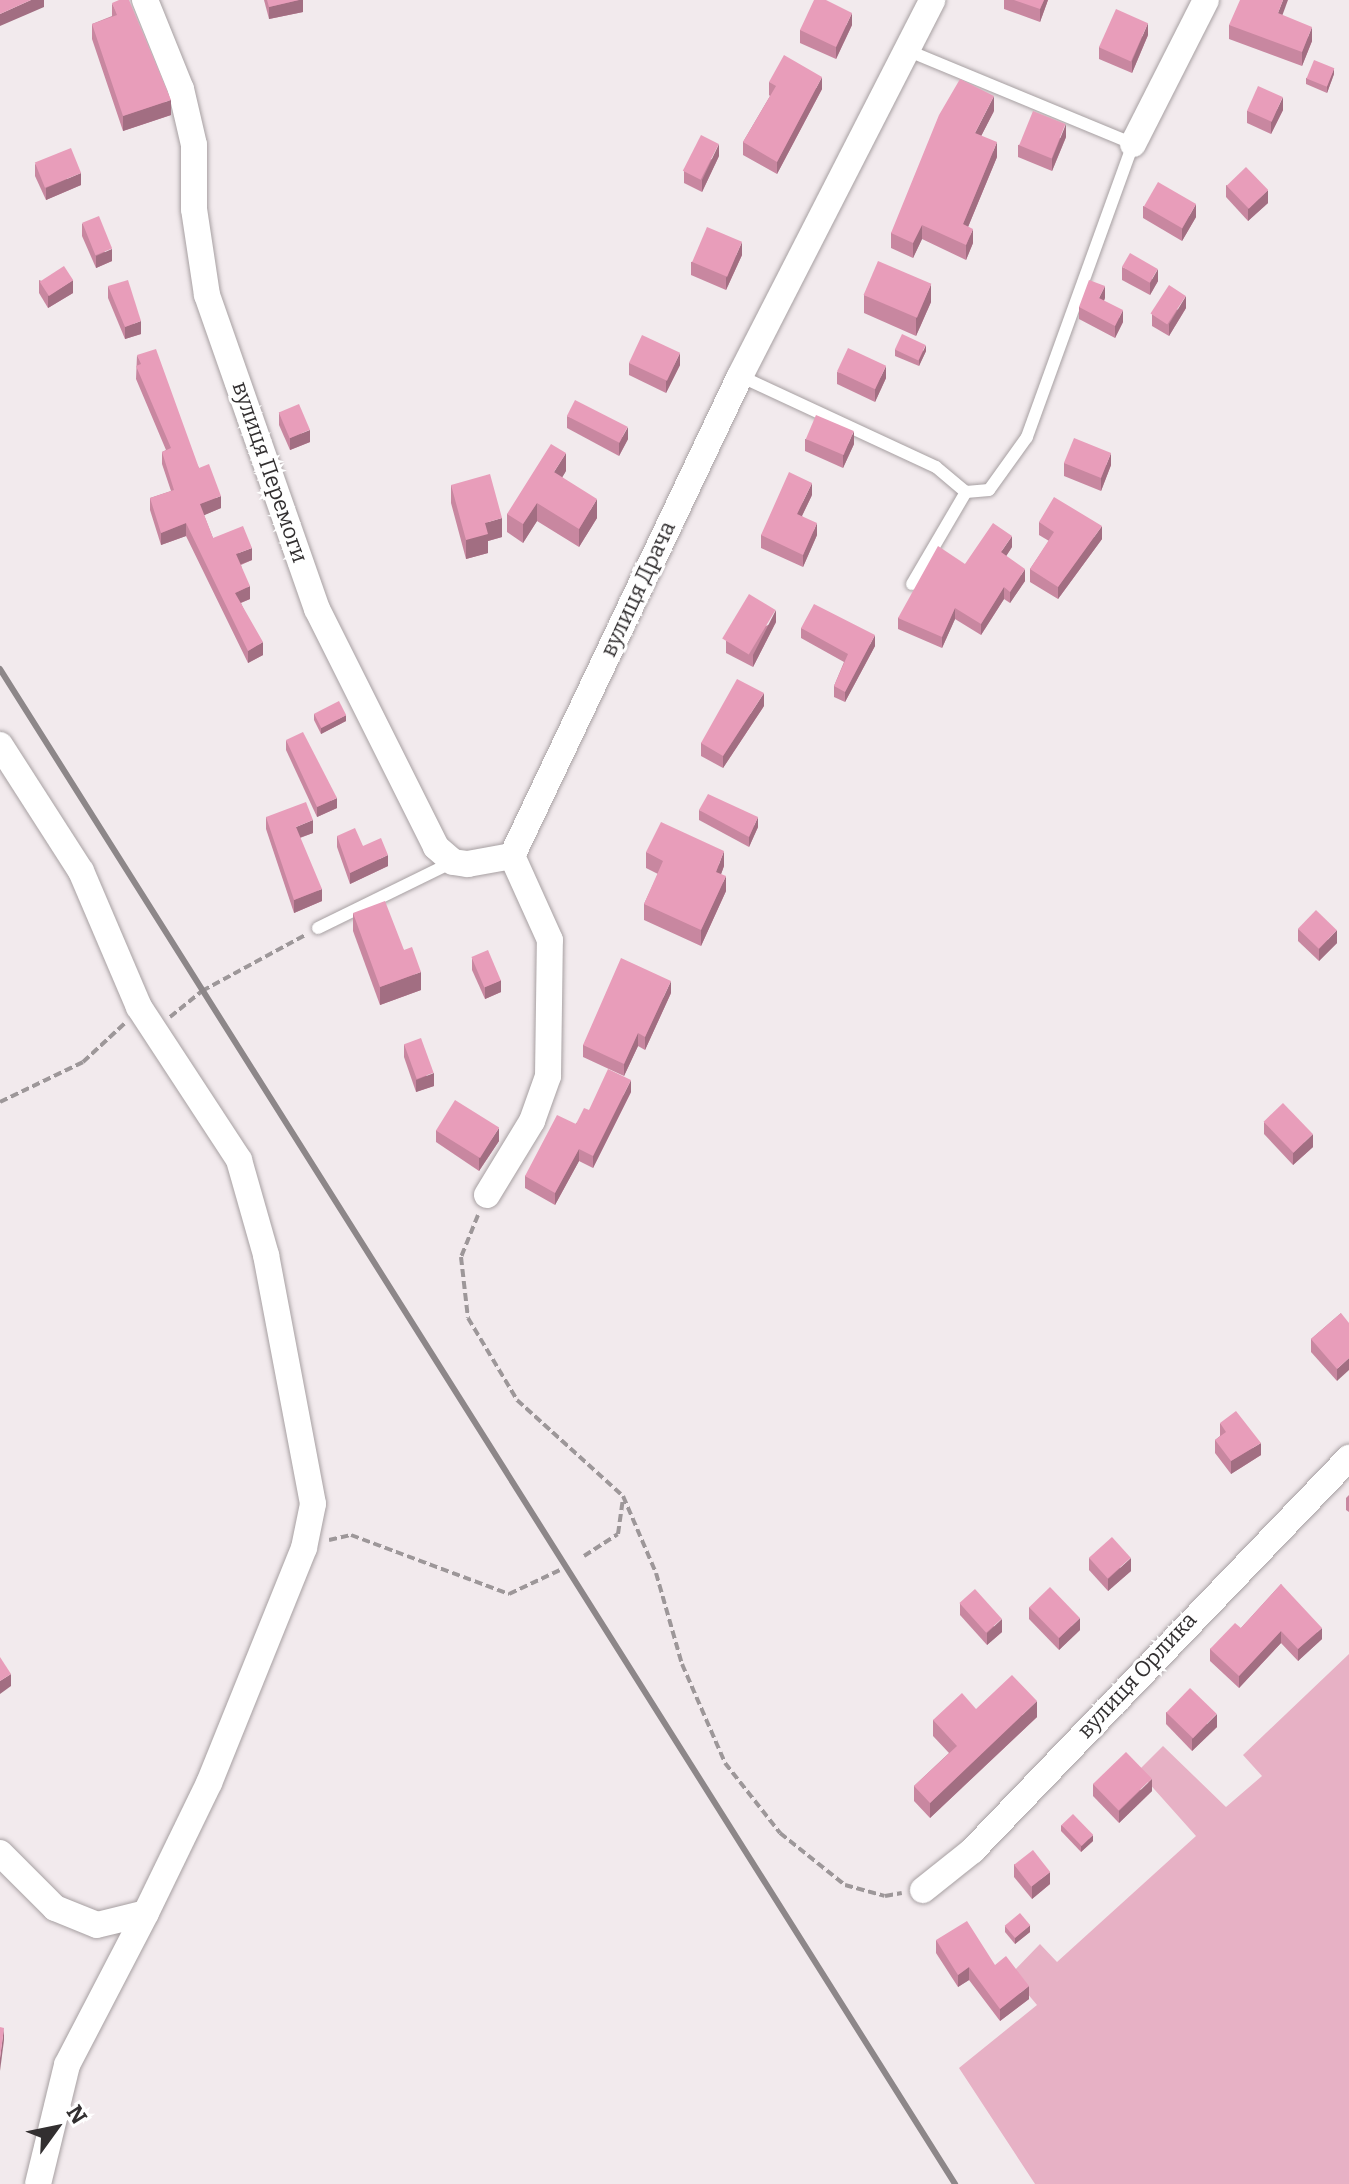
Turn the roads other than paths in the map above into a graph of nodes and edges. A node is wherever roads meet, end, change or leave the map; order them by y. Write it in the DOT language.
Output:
graph roads {
  1 [pos="145,0"];
  2 [pos="932,0"];
  3 [pos="1206,0"];
  4 [pos="909,51"];
  5 [pos="1133,144"];
  6 [pos="740,376"];
  7 [pos="966,492"];
  8 [pos="912,584"];
  9 [pos="0,745"];
  10 [pos="512,856"];
  11 [pos="453,862"];
  12 [pos="318,928"];
  13 [pos="487,1195"];
  14 [pos="1349,1458"];
  15 [pos="0,1853"];
  16 [pos="923,1890"];
  17 [pos="146,1913"];
  18 [pos="38,2184"];
  1 -- 11 [label="street, вулиця Перемоги"];
  2 -- 4 [label="street, вулиця Драча"];
  3 -- 5 [label="street"];
  4 -- 5 [label="lane"];
  4 -- 6 [label="street, вулиця Драча"];
  5 -- 7 [label="lane"];
  6 -- 7 [label="lane"];
  6 -- 10 [label="street, вулиця Драча"];
  7 -- 8 [label="lane"];
  9 -- 17 [label="street"];
  10 -- 11 [label="street"];
  10 -- 13 [label="street"];
  11 -- 12 [label="lane"];
  14 -- 16 [label="street, вулиця Орлика"];
  15 -- 17 [label="street"];
  17 -- 18 [label="street"];
}
